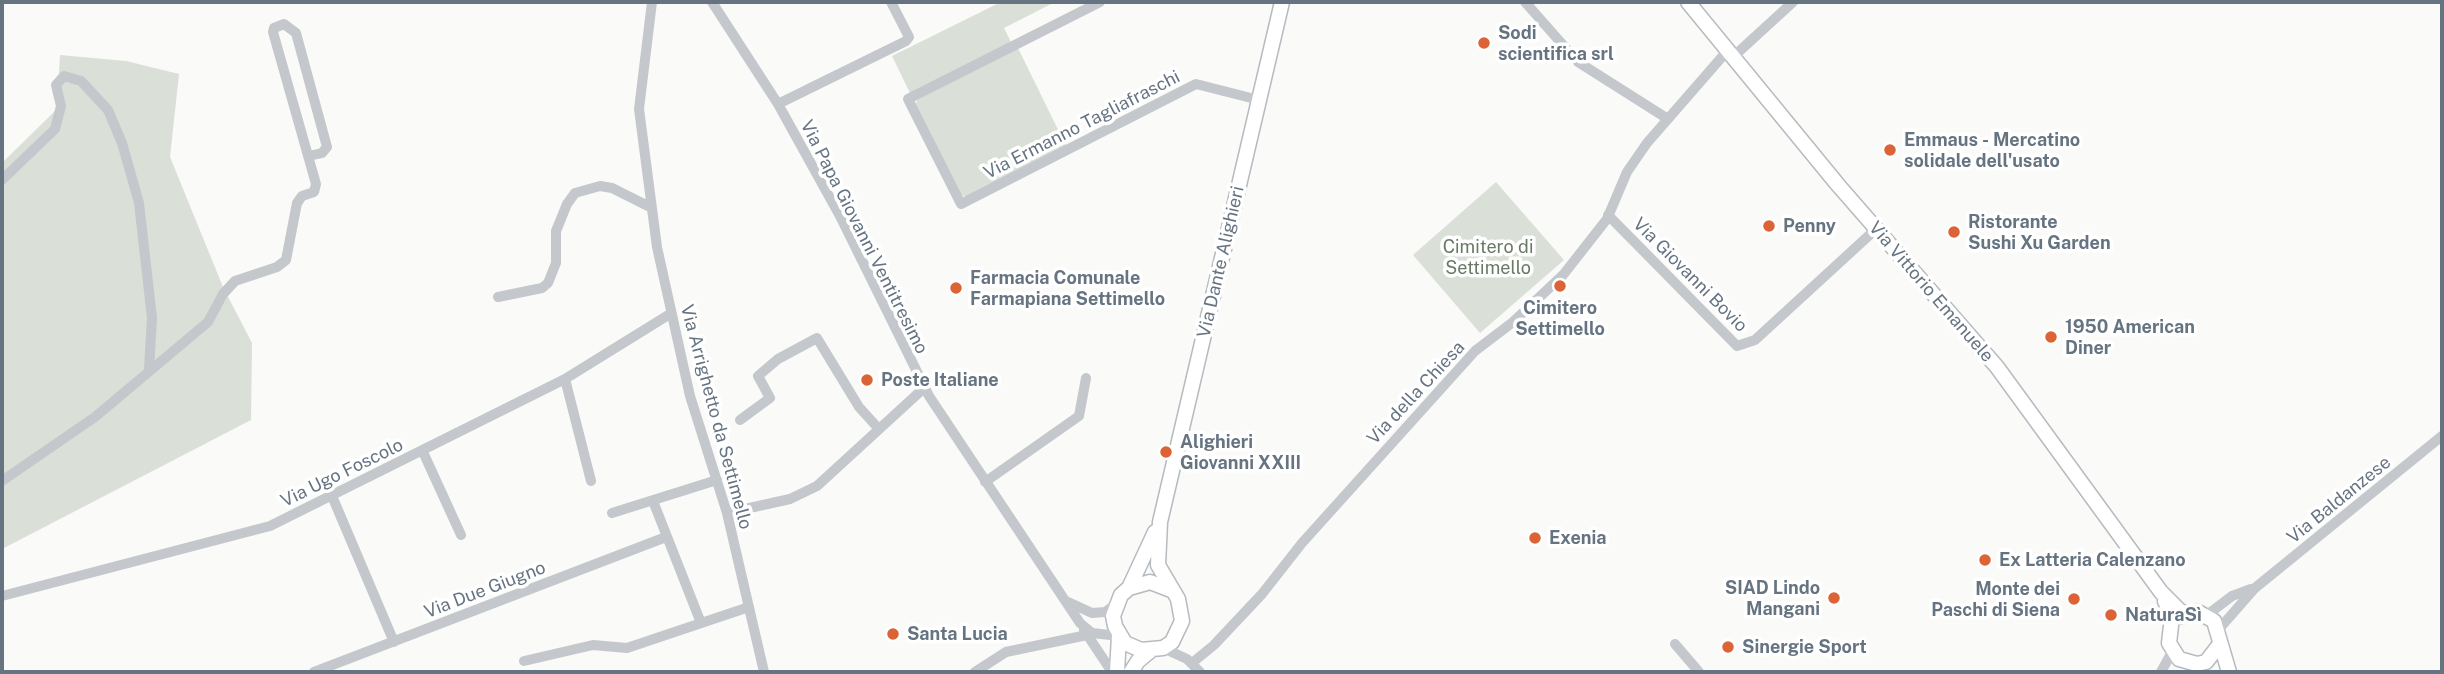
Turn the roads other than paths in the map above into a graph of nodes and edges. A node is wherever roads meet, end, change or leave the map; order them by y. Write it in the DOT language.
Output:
graph roads {
  1 [pos="652,2"];
  2 [pos="712,2"];
  3 [pos="891,2"];
  4 [pos="1100,2"];
  5 [pos="1282,2"];
  6 [pos="1525,2"];
  7 [pos="1688,2"];
  8 [pos="1793,2"];
  9 [pos="1731,53"];
  10 [pos="1259,100"];
  11 [pos="778,104"];
  12 [pos="1668,119"];
  13 [pos="309,156"];
  14 [pos="2,180"];
  15 [pos="652,208"];
  16 [pos="1608,215"];
  17 [pos="1875,229"];
  18 [pos="498,297"];
  19 [pos="670,314"];
  20 [pos="149,369"];
  21 [pos="1086,378"];
  22 [pos="565,379"];
  23 [pos="924,388"];
  24 [pos="740,420"];
  25 [pos="878,428"];
  26 [pos="2442,436"];
  27 [pos="423,452"];
  28 [pos="717,480"];
  29 [pos="2,481"];
  30 [pos="591,481"];
  31 [pos="985,482"];
  32 [pos="332,496"];
  33 [pos="653,501"];
  34 [pos="612,513"];
  35 [pos="727,513"];
  36 [pos="1160,522"];
  37 [pos="461,535"];
  38 [pos="666,537"];
  39 [pos="1129,588"];
  40 [pos="2255,588"];
  41 [pos="1171,590"];
  42 [pos="1058,591"];
  43 [pos="2161,592"];
  44 [pos="2,596"];
  45 [pos="1115,605"];
  46 [pos="749,607"];
  47 [pos="2187,613"];
  48 [pos="2207,615"];
  49 [pos="701,623"];
  50 [pos="1080,623"];
  51 [pos="2169,629"];
  52 [pos="1087,635"];
  53 [pos="1119,636"];
  54 [pos="2219,636"];
  55 [pos="394,642"];
  56 [pos="1675,644"];
  57 [pos="1156,650"];
  58 [pos="2172,652"];
  59 [pos="524,661"];
  60 [pos="1192,663"];
  61 [pos="2198,670"];
  62 [pos="314,672"];
  63 [pos="764,672"];
  64 [pos="975,672"];
  65 [pos="1114,672"];
  66 [pos="1131,672"];
  67 [pos="1200,672"];
  68 [pos="1699,672"];
  69 [pos="2161,672"];
  70 [pos="2229,672"];
  1 -- 15 [label="street, Via Arrighetto da Settimello"];
  2 -- 11 [label="street, Via Papa Giovanni Ventitresimo"];
  3 -- 11 [label="street"];
  4 -- 10 [label="street, Via Ermanno Tagliafraschi"];
  5 -- 10 [label="main road, Via Dante Alighieri"];
  6 -- 12 [label="street"];
  7 -- 9 [label="main road, Via Vittorio Emanuele"];
  8 -- 9 [label="street, Via della Chiesa"];
  9 -- 12 [label="street, Via della Chiesa"];
  9 -- 17 [label="main road, Via Vittorio Emanuele"];
  10 -- 36 [label="main road, Via Dante Alighieri"];
  11 -- 23 [label="street, Via Papa Giovanni Ventitresimo"];
  12 -- 16 [label="street, Via della Chiesa"];
  13 -- 13 [label="street"];
  13 -- 20 [label="street"];
  14 -- 20 [label="street"];
  15 -- 18 [label="street"];
  15 -- 19 [label="street, Via Arrighetto da Settimello"];
  16 -- 17 [label="street, Via Giovanni Bovio"];
  16 -- 60 [label="street, Via della Chiesa"];
  17 -- 43 [label="main road, Via Vittorio Emanuele"];
  19 -- 22 [label="street, Via Ugo Foscolo"];
  19 -- 28 [label="street, Via Arrighetto da Settimello"];
  20 -- 29 [label="street"];
  21 -- 31 [label="street"];
  22 -- 27 [label="street, Via Ugo Foscolo"];
  22 -- 30 [label="street"];
  23 -- 25 [label="street"];
  23 -- 31 [label="street, Via Papa Giovanni Ventitresimo"];
  24 -- 25 [label="street"];
  25 -- 35 [label="street"];
  26 -- 40 [label="street, Via Baldanzese"];
  27 -- 32 [label="street, Via Ugo Foscolo"];
  27 -- 37 [label="street"];
  28 -- 33 [label="street"];
  28 -- 35 [label="street, Via Arrighetto da Settimello"];
  31 -- 42 [label="street, Via Papa Giovanni Ventitresimo"];
  32 -- 44 [label="street, Via Ugo Foscolo"];
  32 -- 55 [label="street"];
  33 -- 34 [label="street"];
  33 -- 38 [label="street"];
  35 -- 46 [label="street, Via Arrighetto da Settimello"];
  36 -- 39 [label="main road, Via Dante Alighieri"];
  36 -- 41 [label="main road, Via Dante Alighieri"];
  38 -- 49 [label="street"];
  38 -- 55 [label="street, Via Due Giugno"];
  39 -- 41 [label="main road"];
  39 -- 45 [label="main road, Via Dante Alighieri"];
  40 -- 48 [label="street, Via Baldanzese"];
  40 -- 54 [label="street, Via Baldanzese"];
  41 -- 57 [label="main road, Via Dante Alighieri"];
  42 -- 45 [label="street, Via Papa Giovanni Ventitresimo"];
  42 -- 50 [label="street, Via Papa Giovanni Ventitresimo"];
  43 -- 47 [label="main road, Via Vittorio Emanuele"];
  43 -- 51 [label="main road, Via Vittorio Emanuele"];
  45 -- 53 [label="main road"];
  46 -- 49 [label="street"];
  46 -- 63 [label="street, Via Arrighetto da Settimello"];
  47 -- 48 [label="main road"];
  47 -- 51 [label="main road"];
  48 -- 54 [label="main road"];
  49 -- 59 [label="street"];
  50 -- 52 [label="street, Via Papa Giovanni Ventitresimo"];
  50 -- 53 [label="street"];
  51 -- 58 [label="main road, Via Vittorio Emanuele"];
  52 -- 64 [label="street"];
  52 -- 65 [label="street, Via Papa Giovanni Ventitresimo"];
  53 -- 57 [label="main road"];
  53 -- 65 [label="main road"];
  54 -- 61 [label="main road"];
  54 -- 70 [label="main road"];
  55 -- 62 [label="street, Via Due Giugno"];
  56 -- 68 [label="street"];
  57 -- 60 [label="street"];
  57 -- 66 [label="main road, Via Dante Alighieri"];
  58 -- 61 [label="main road"];
  58 -- 69 [label="street"];
  60 -- 67 [label="street"];
}
